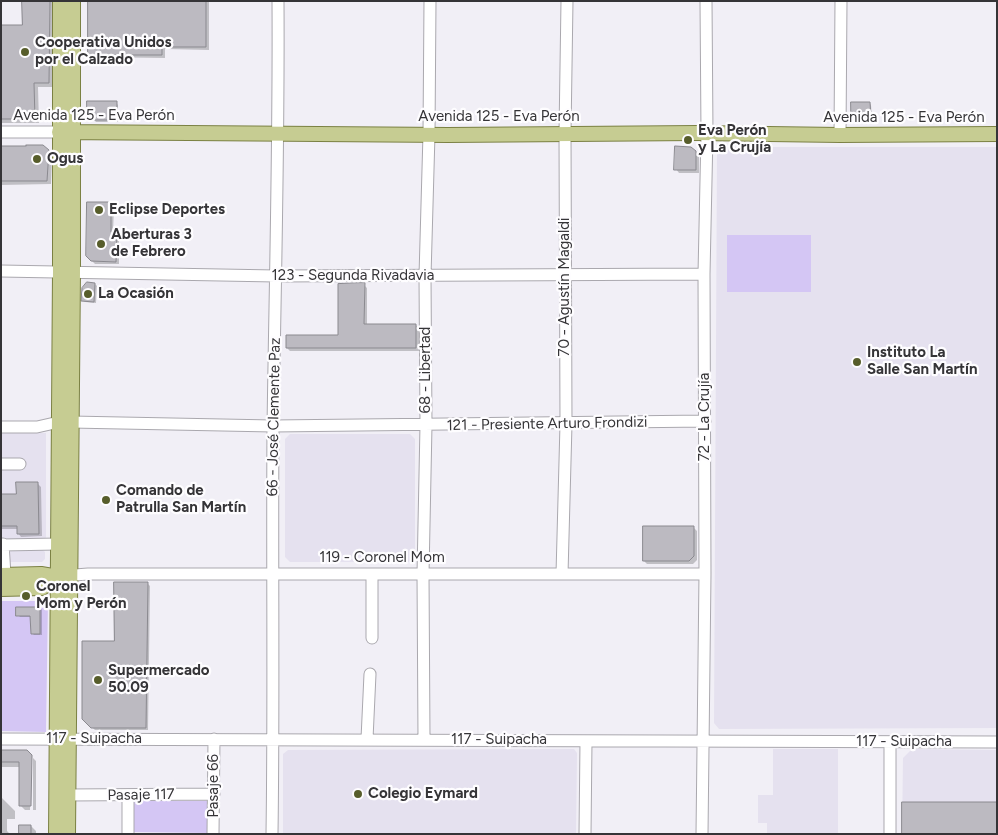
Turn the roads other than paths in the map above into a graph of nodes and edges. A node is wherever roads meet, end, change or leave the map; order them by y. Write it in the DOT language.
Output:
graph roads {
  1 [pos="60,1"];
  2 [pos="73,1"];
  3 [pos="278,1"];
  4 [pos="430,1"];
  5 [pos="567,1"];
  6 [pos="706,1"];
  7 [pos="841,1"];
  8 [pos="1,132"];
  9 [pos="66,132"];
  10 [pos="279,132"];
  11 [pos="565,133"];
  12 [pos="707,133"];
  13 [pos="429,134"];
  14 [pos="997,134"];
  15 [pos="840,135"];
  16 [pos="1,271"];
  17 [pos="66,272"];
  18 [pos="704,274"];
  19 [pos="565,275"];
  20 [pos="276,276"];
  21 [pos="425,276"];
  22 [pos="705,421"];
  23 [pos="65,422"];
  24 [pos="566,424"];
  25 [pos="426,425"];
  26 [pos="273,426"];
  27 [pos="1,427"];
  28 [pos="1,464"];
  29 [pos="20,464"];
  30 [pos="58,544"];
  31 [pos="2,545"];
  32 [pos="3,574"];
  33 [pos="272,574"];
  34 [pos="372,574"];
  35 [pos="423,574"];
  36 [pos="562,574"];
  37 [pos="705,574"];
  38 [pos="64,576"];
  39 [pos="1,589"];
  40 [pos="372,638"];
  41 [pos="370,674"];
  42 [pos="1,739"];
  43 [pos="63,739"];
  44 [pos="214,739"];
  45 [pos="273,739"];
  46 [pos="367,739"];
  47 [pos="424,739"];
  48 [pos="703,741"];
  49 [pos="586,742"];
  50 [pos="890,742"];
  51 [pos="997,742"];
  52 [pos="214,794"];
  53 [pos="69,795"];
  54 [pos="128,796"];
  55 [pos="56,834"];
  56 [pos="68,834"];
  57 [pos="128,834"];
  58 [pos="214,834"];
  59 [pos="272,834"];
  60 [pos="585,834"];
  61 [pos="702,834"];
  62 [pos="890,834"];
  1 -- 9 [label="main road"];
  2 -- 9 [label="main road"];
  3 -- 10 [label="street, 66 - José Clemente Paz"];
  4 -- 13 [label="street, 68 - Libertad"];
  5 -- 11 [label="street, 70 - Agustín Magaldi"];
  6 -- 12 [label="street, 72 - La Crujía"];
  7 -- 15 [label="street"];
  8 -- 9 [label="street, Avenida 125 - Eva Perón"];
  9 -- 10 [label="main road, Avenida 125 - Eva Perón"];
  9 -- 17 [label="main road"];
  10 -- 13 [label="main road, Avenida 125 - Eva Perón"];
  10 -- 20 [label="street, 66 - José Clemente Paz"];
  11 -- 12 [label="main road, Avenida 125 - Eva Perón"];
  11 -- 13 [label="main road, Avenida 125 - Eva Perón"];
  11 -- 19 [label="street, 70 - Agustín Magaldi"];
  12 -- 15 [label="main road, Avenida 125 - Eva Perón"];
  12 -- 18 [label="street, 72 - La Crujía"];
  13 -- 21 [label="street, 68 - Libertad"];
  14 -- 15 [label="main road, Avenida 125 - Eva Perón"];
  16 -- 17 [label="street, 123 - Segunda Rivadavia"];
  17 -- 20 [label="street, 123 - Segunda Rivadavia"];
  17 -- 23 [label="main road"];
  18 -- 19 [label="street, 123 - Segunda Rivadavia"];
  18 -- 22 [label="street, 72 - La Crujía"];
  19 -- 21 [label="street, 123 - Segunda Rivadavia"];
  19 -- 24 [label="street, 70 - Agustín Magaldi"];
  20 -- 21 [label="street, 123 - Segunda Rivadavia"];
  20 -- 26 [label="street, 66 - José Clemente Paz"];
  21 -- 25 [label="street, 68 - Libertad"];
  22 -- 24 [label="street, 121 - Presiente Arturo Frondizi"];
  22 -- 37 [label="street, 72 - La Crujía"];
  23 -- 26 [label="street, 121 - Presiente Arturo Frondizi"];
  23 -- 27 [label="street, 121 - Presiente Arturo Frondizi"];
  23 -- 30 [label="main road"];
  23 -- 38 [label="main road"];
  24 -- 25 [label="street, 121 - Presiente Arturo Frondizi"];
  24 -- 36 [label="street, 70 - Agustín Magaldi"];
  25 -- 26 [label="street, 121 - Presiente Arturo Frondizi"];
  25 -- 35 [label="street, 68 - Libertad"];
  26 -- 33 [label="street, 66 - José Clemente Paz"];
  28 -- 29 [label="street"];
  30 -- 31 [label="street"];
  30 -- 38 [label="main road"];
  31 -- 32 [label="street"];
  32 -- 38 [label="main road, 119 - Coronel Mom"];
  33 -- 34 [label="street, 119 - Coronel Mom"];
  33 -- 38 [label="street, 119 - Coronel Mom"];
  33 -- 45 [label="street, 66 - José Clemente Paz"];
  34 -- 35 [label="street, 119 - Coronel Mom"];
  34 -- 40 [label="street"];
  35 -- 36 [label="street, 119 - Coronel Mom"];
  35 -- 47 [label="street, 68 - Libertad"];
  36 -- 37 [label="street, 119 - Coronel Mom"];
  37 -- 48 [label="street, 72 - La Crujía"];
  38 -- 39 [label="main road, 119 - Coronel Mom"];
  38 -- 43 [label="main road"];
  41 -- 46 [label="street"];
  42 -- 43 [label="street, 117 - Suipacha"];
  43 -- 44 [label="street, 117 - Suipacha"];
  43 -- 53 [label="main road"];
  43 -- 55 [label="main road"];
  44 -- 45 [label="street, 117 - Suipacha"];
  44 -- 52 [label="street, Pasaje 66"];
  45 -- 46 [label="street, 117 - Suipacha"];
  45 -- 59 [label="street, 66 - José Clemente Paz"];
  46 -- 47 [label="street, 117 - Suipacha"];
  47 -- 49 [label="street, 117 - Suipacha"];
  48 -- 49 [label="street, 117 - Suipacha"];
  48 -- 50 [label="street, 117 - Suipacha"];
  48 -- 61 [label="street, 72 - La Crujía"];
  49 -- 60 [label="street"];
  50 -- 51 [label="street, 117 - Suipacha"];
  50 -- 62 [label="street"];
  52 -- 54 [label="street, Pasaje 117"];
  52 -- 58 [label="street, Pasaje 66"];
  53 -- 54 [label="street, Pasaje 117"];
  53 -- 56 [label="main road"];
  54 -- 57 [label="street"];
}
